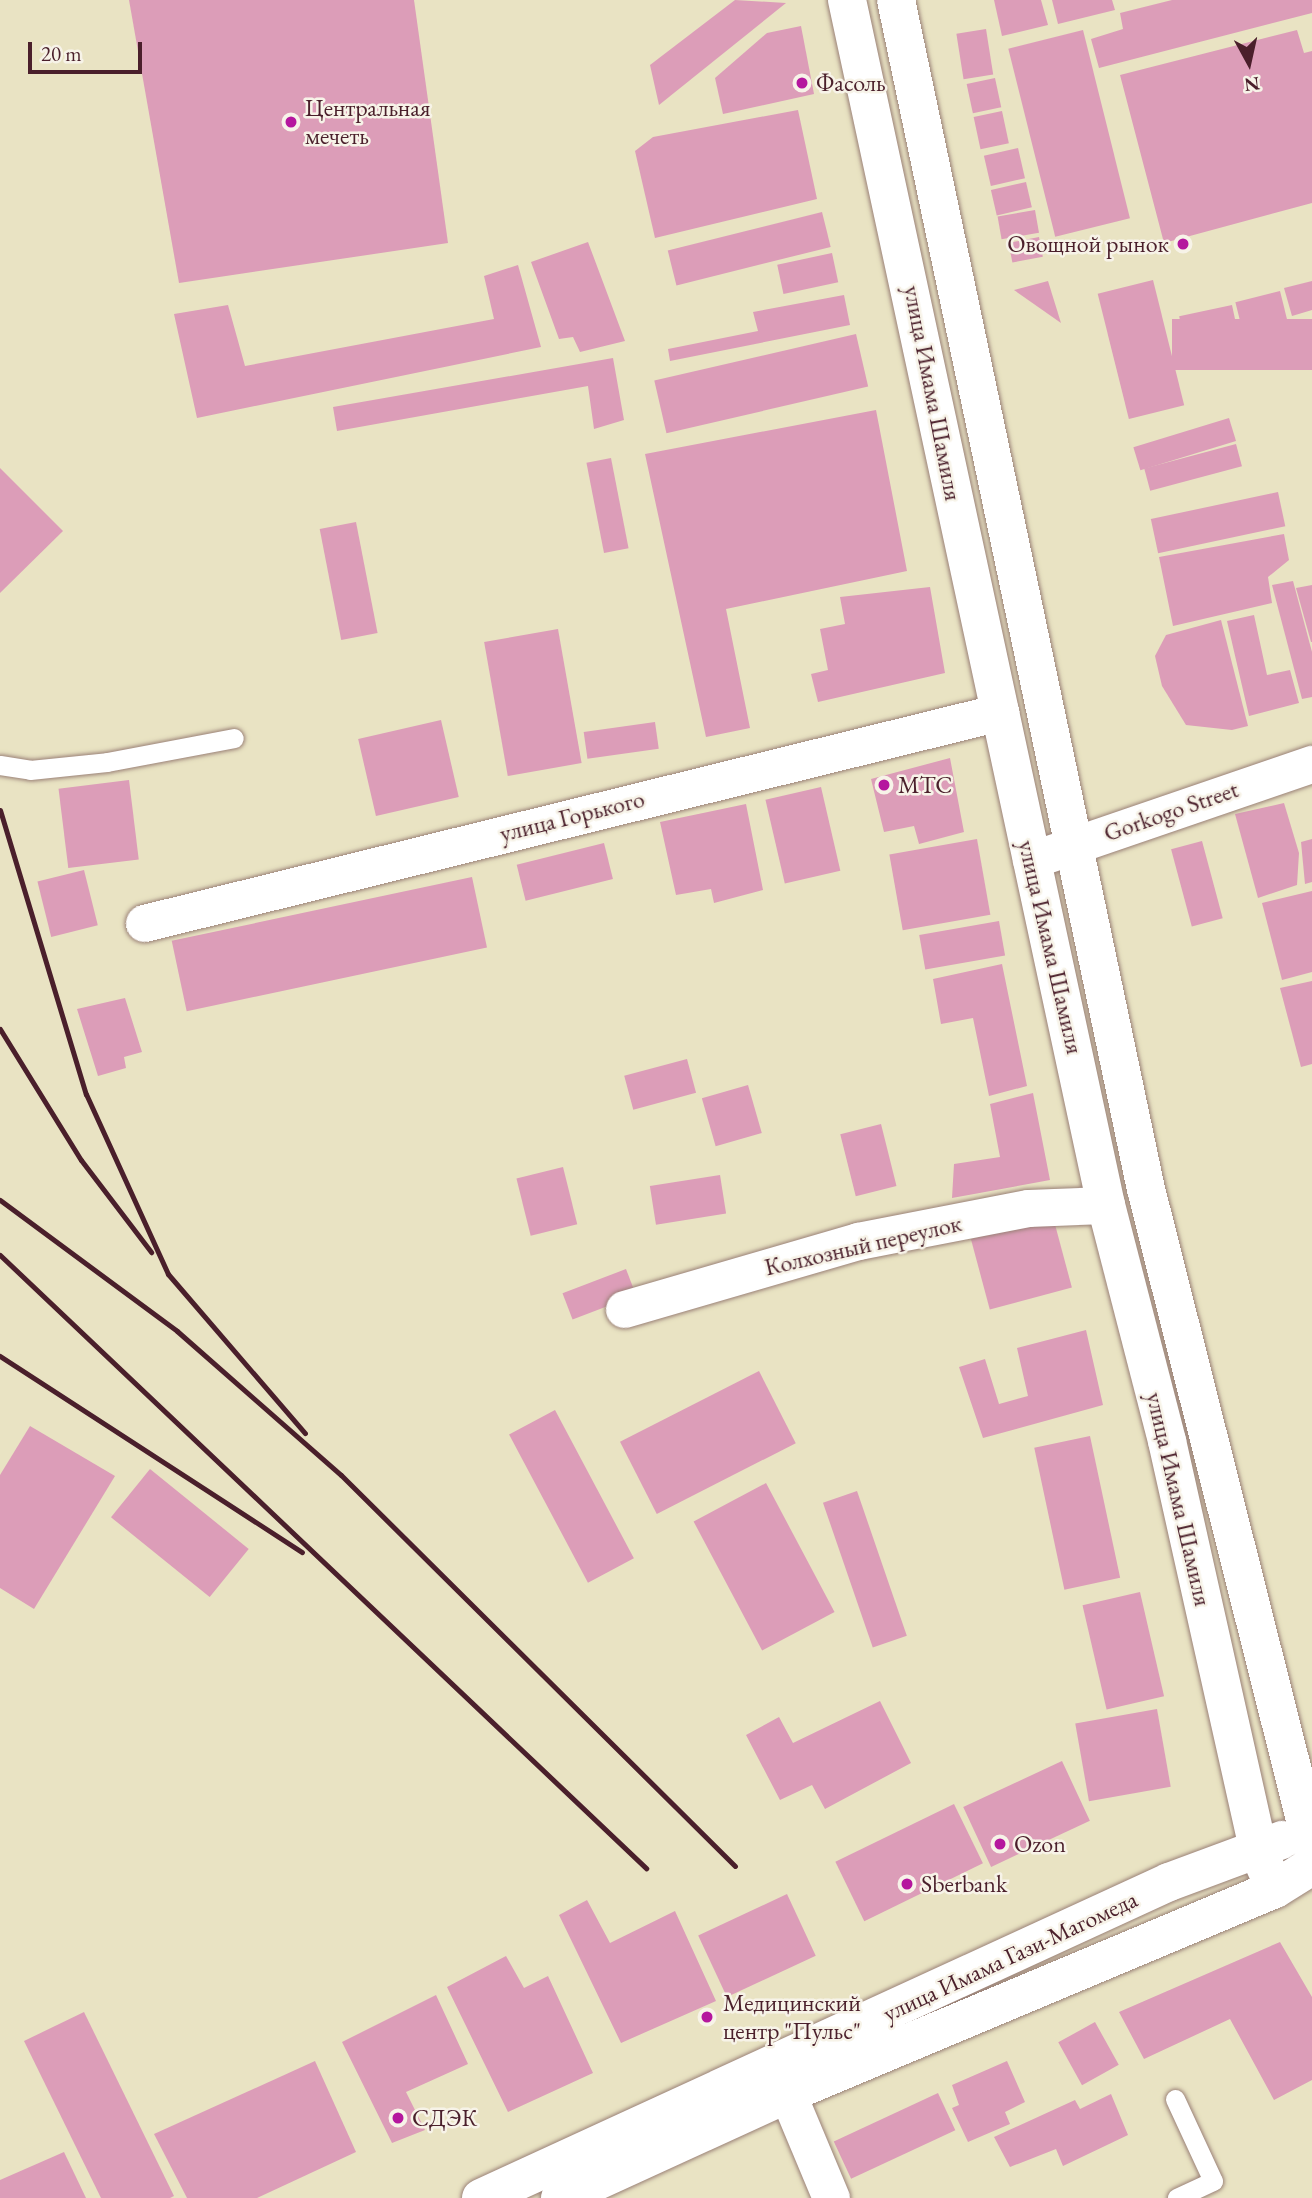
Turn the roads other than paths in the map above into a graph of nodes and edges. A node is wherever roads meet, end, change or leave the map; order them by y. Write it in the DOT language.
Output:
graph roads {
  1 [pos="848,0"];
  2 [pos="896,0"];
  3 [pos="1000,712"];
  4 [pos="234,738"];
  5 [pos="1312,764"];
  6 [pos="0,765"];
  7 [pos="1074,844"];
  8 [pos="1031,859"];
  9 [pos="144,923"];
  10 [pos="1106,1205"];
  11 [pos="624,1309"];
  12 [pos="1310,1833"];
  13 [pos="1259,1853"];
  14 [pos="1312,1866"];
  15 [pos="1275,1889"];
  16 [pos="781,2079"];
  17 [pos="1175,2099"];
  18 [pos="481,2198"];
  19 [pos="560,2198"];
  20 [pos="831,2198"];
  21 [pos="1177,2198"];
  1 -- 3 [label="main road, улица Имама Шамиля"];
  2 -- 7 [label="main road, улица Имама Шамиля"];
  3 -- 8 [label="main road, улица Имама Шамиля"];
  3 -- 9 [label="street, улица Горького"];
  4 -- 6 [label="lane"];
  5 -- 7 [label="street, Gorkogo Street"];
  7 -- 8 [label="street, Gorkogo Street"];
  7 -- 12 [label="main road, улица Имама Шамиля"];
  8 -- 10 [label="main road, улица Имама Шамиля"];
  10 -- 11 [label="street, Колхозный переулок"];
  10 -- 13 [label="main road, улица Имама Шамиля"];
  12 -- 13 [label="main road, улица Имама Гази-Магомеда"];
  13 -- 15 [label="main road, улица Имама Шамиля"];
  13 -- 16 [label="main road, улица Имама Гази-Магомеда"];
  14 -- 15 [label="main road"];
  15 -- 16 [label="main road"];
  16 -- 18 [label="main road, улица Имама Гази-Магомеда"];
  16 -- 19 [label="main road"];
  16 -- 20 [label="street"];
  17 -- 21 [label="lane"];
}
